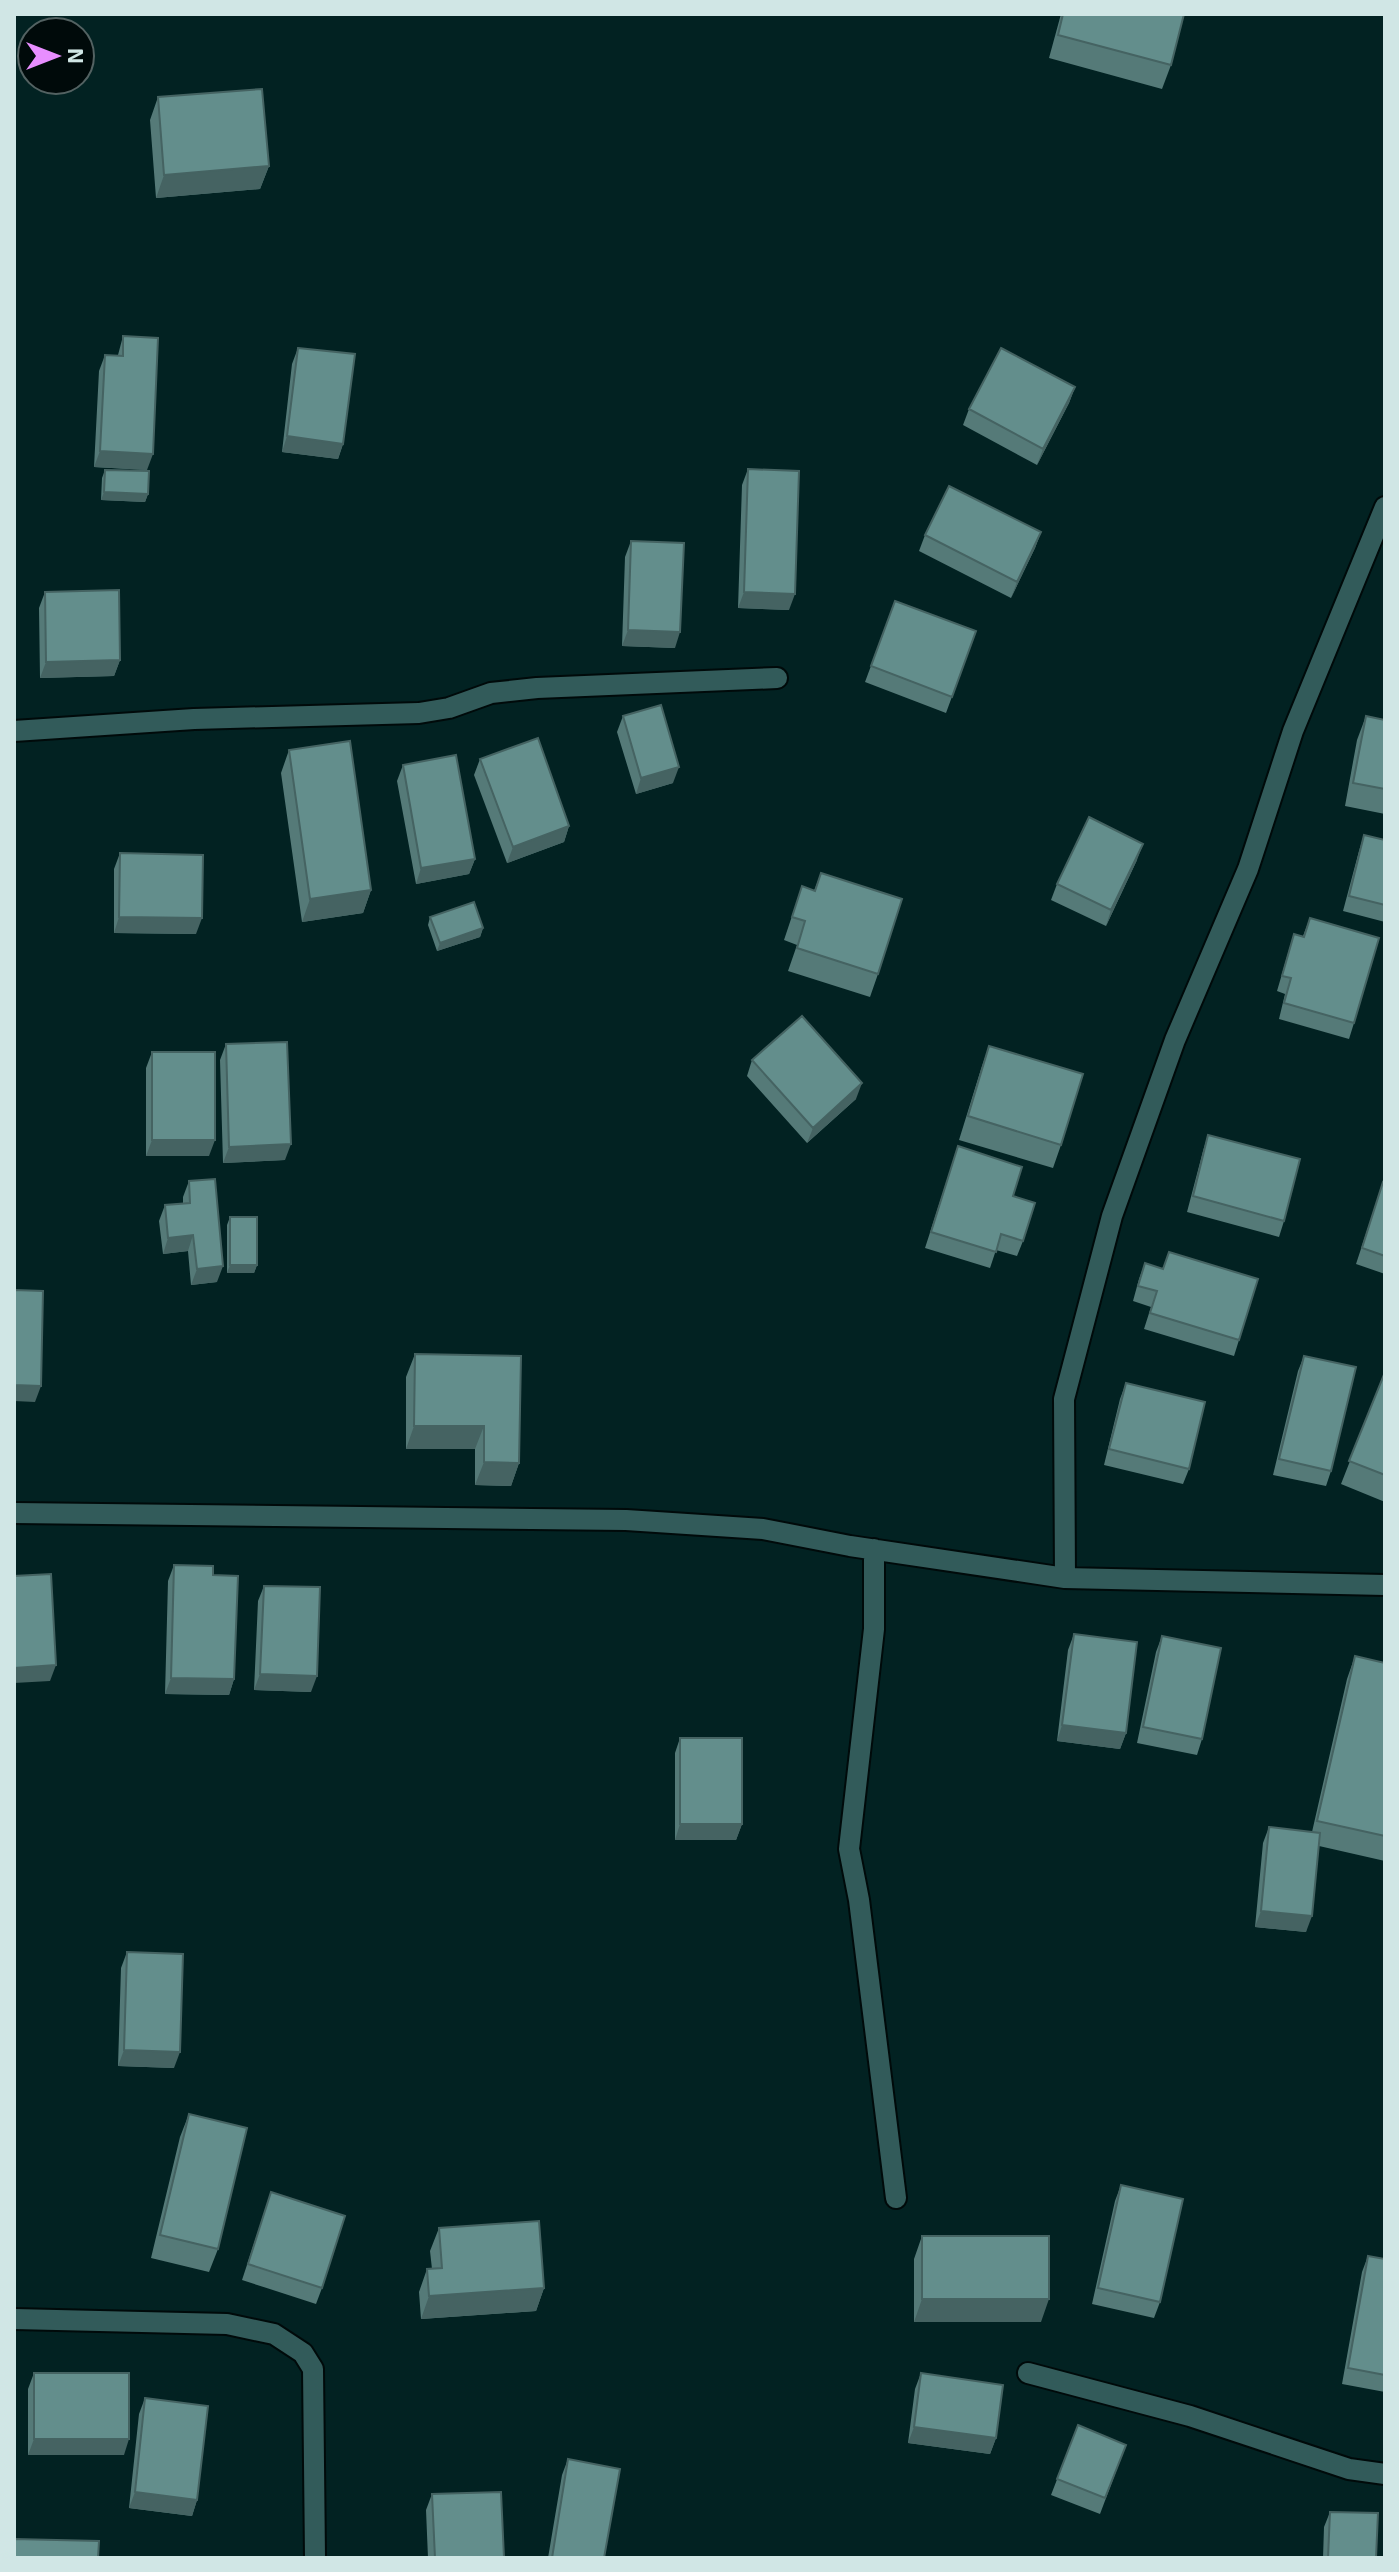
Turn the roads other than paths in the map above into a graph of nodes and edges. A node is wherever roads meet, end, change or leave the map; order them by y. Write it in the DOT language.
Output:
graph roads {
  1 [pos="1385,507"];
  2 [pos="777,678"];
  3 [pos="14,731"];
  4 [pos="14,1513"];
  5 [pos="874,1549"];
  6 [pos="1065,1578"];
  7 [pos="1385,1585"];
  8 [pos="896,2198"];
  9 [pos="14,2319"];
  10 [pos="1028,2373"];
  11 [pos="1385,2474"];
  12 [pos="315,2558"];
  1 -- 6 [label="street"];
  2 -- 3 [label="street"];
  4 -- 5 [label="street"];
  5 -- 6 [label="street"];
  5 -- 8 [label="street"];
  6 -- 7 [label="street"];
  9 -- 12 [label="street"];
  10 -- 11 [label="street"];
}
